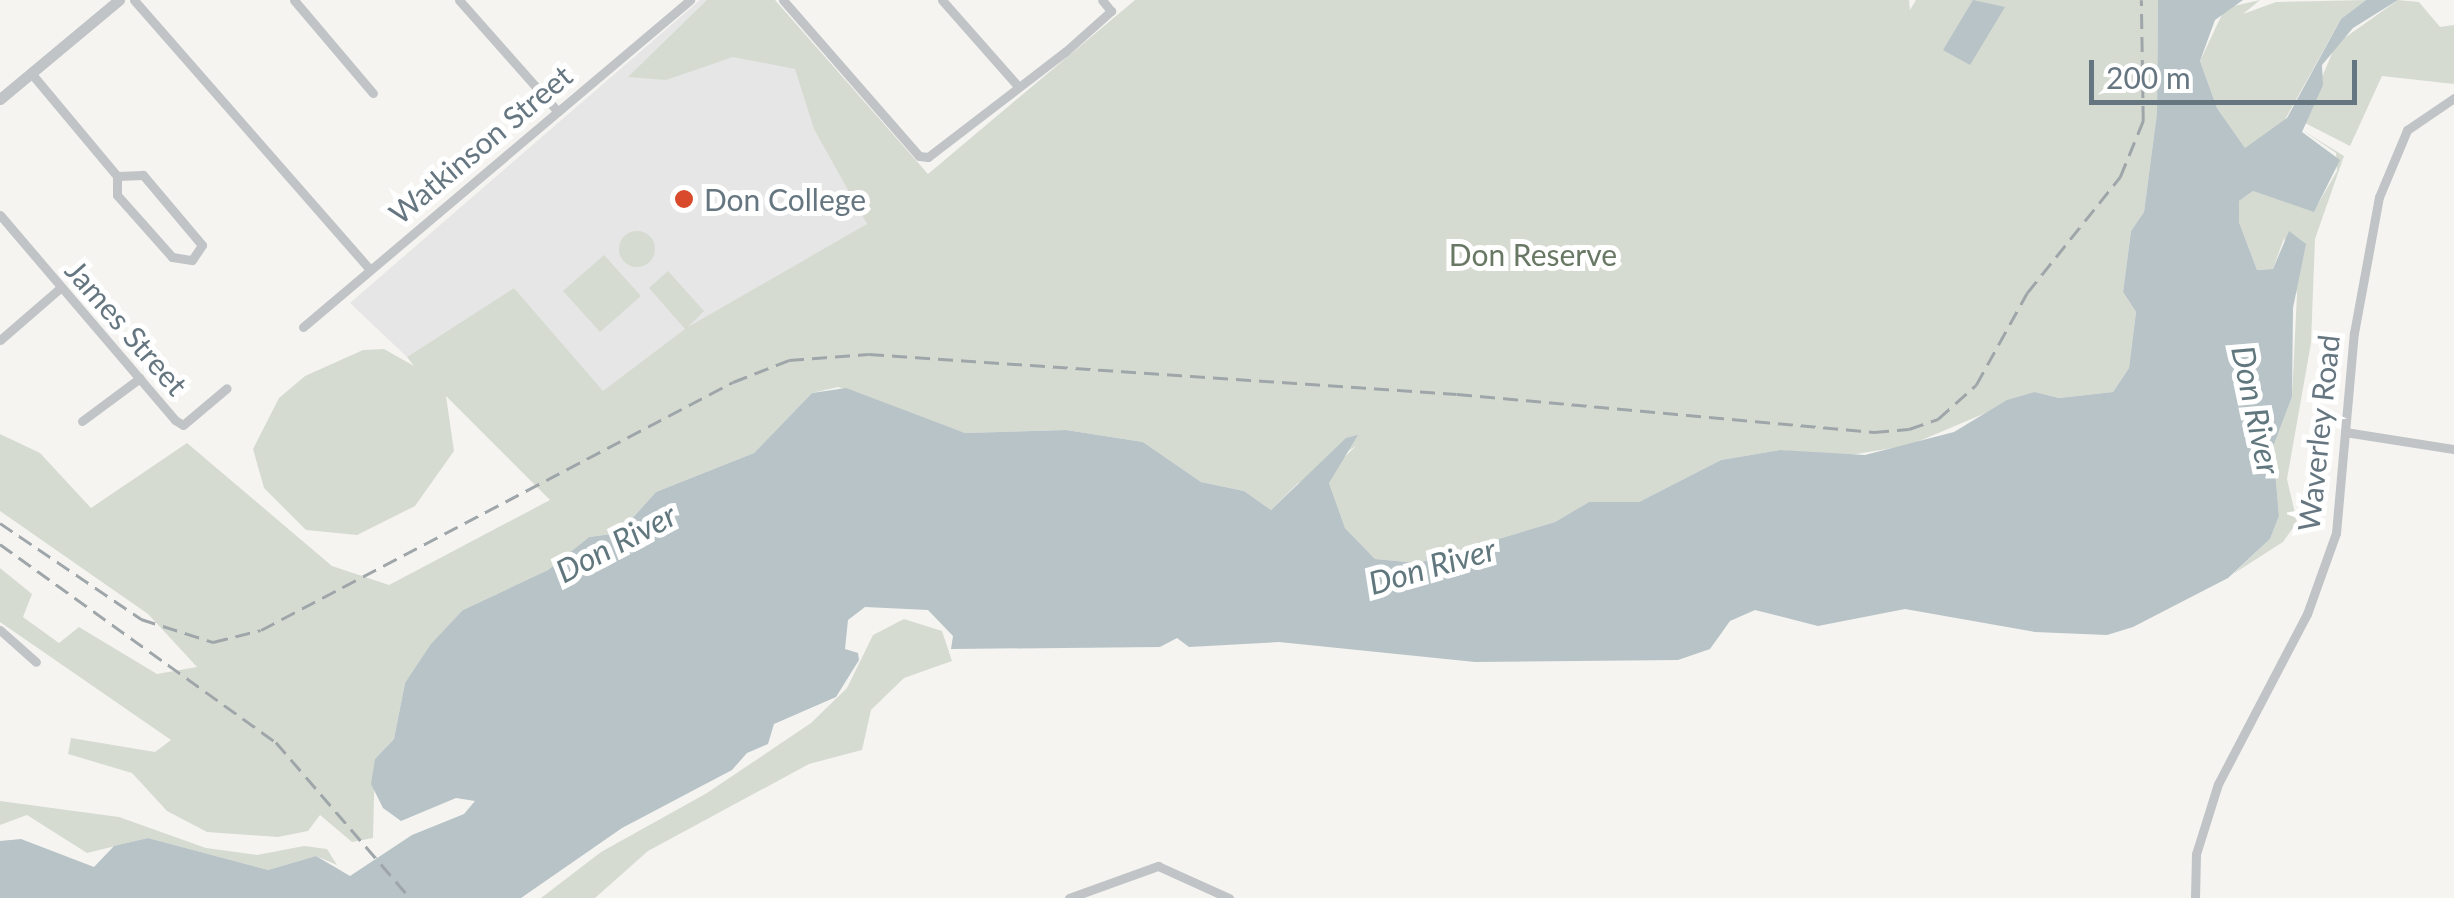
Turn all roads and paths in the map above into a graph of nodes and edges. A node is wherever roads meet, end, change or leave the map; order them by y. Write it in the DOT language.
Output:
graph roads {
  1 [pos="119,0"];
  2 [pos="134,0"];
  3 [pos="294,0"];
  4 [pos="459,0"];
  5 [pos="690,0"];
  6 [pos="783,0"];
  7 [pos="942,0"];
  8 [pos="1102,0"];
  9 [pos="31,73"];
  10 [pos="1016,84"];
  11 [pos="373,93"];
  12 [pos="2454,98"];
  13 [pos="0,99"];
  14 [pos="558,112"];
  15 [pos="117,176"];
  16 [pos="0,215"];
  17 [pos="369,268"];
  18 [pos="58,290"];
  19 [pos="302,327"];
  20 [pos="0,340"];
  21 [pos="140,378"];
  22 [pos="227,388"];
  23 [pos="82,421"];
  24 [pos="2345,432"];
  25 [pos="2454,449"];
  26 [pos="0,630"];
  27 [pos="36,662"];
  28 [pos="1069,898"];
  29 [pos="1230,898"];
  30 [pos="2194,898"];
  1 -- 9 [label="street"];
  2 -- 17 [label="street"];
  3 -- 11 [label="street"];
  4 -- 14 [label="street"];
  5 -- 14 [label="street, Watkinson Street"];
  6 -- 10 [label="street"];
  7 -- 10 [label="street"];
  8 -- 10 [label="street"];
  9 -- 13 [label="street"];
  9 -- 15 [label="street"];
  12 -- 24 [label="street, Waverley Road"];
  14 -- 17 [label="street, Watkinson Street"];
  15 -- 15 [label="street"];
  16 -- 18 [label="street, James Street"];
  17 -- 19 [label="street, Watkinson Street"];
  18 -- 20 [label="street"];
  18 -- 21 [label="street, James Street"];
  21 -- 22 [label="street, James Street"];
  21 -- 23 [label="street"];
  24 -- 25 [label="street"];
  24 -- 30 [label="street, Waverley Road"];
  26 -- 27 [label="street"];
  28 -- 29 [label="street"];
}
